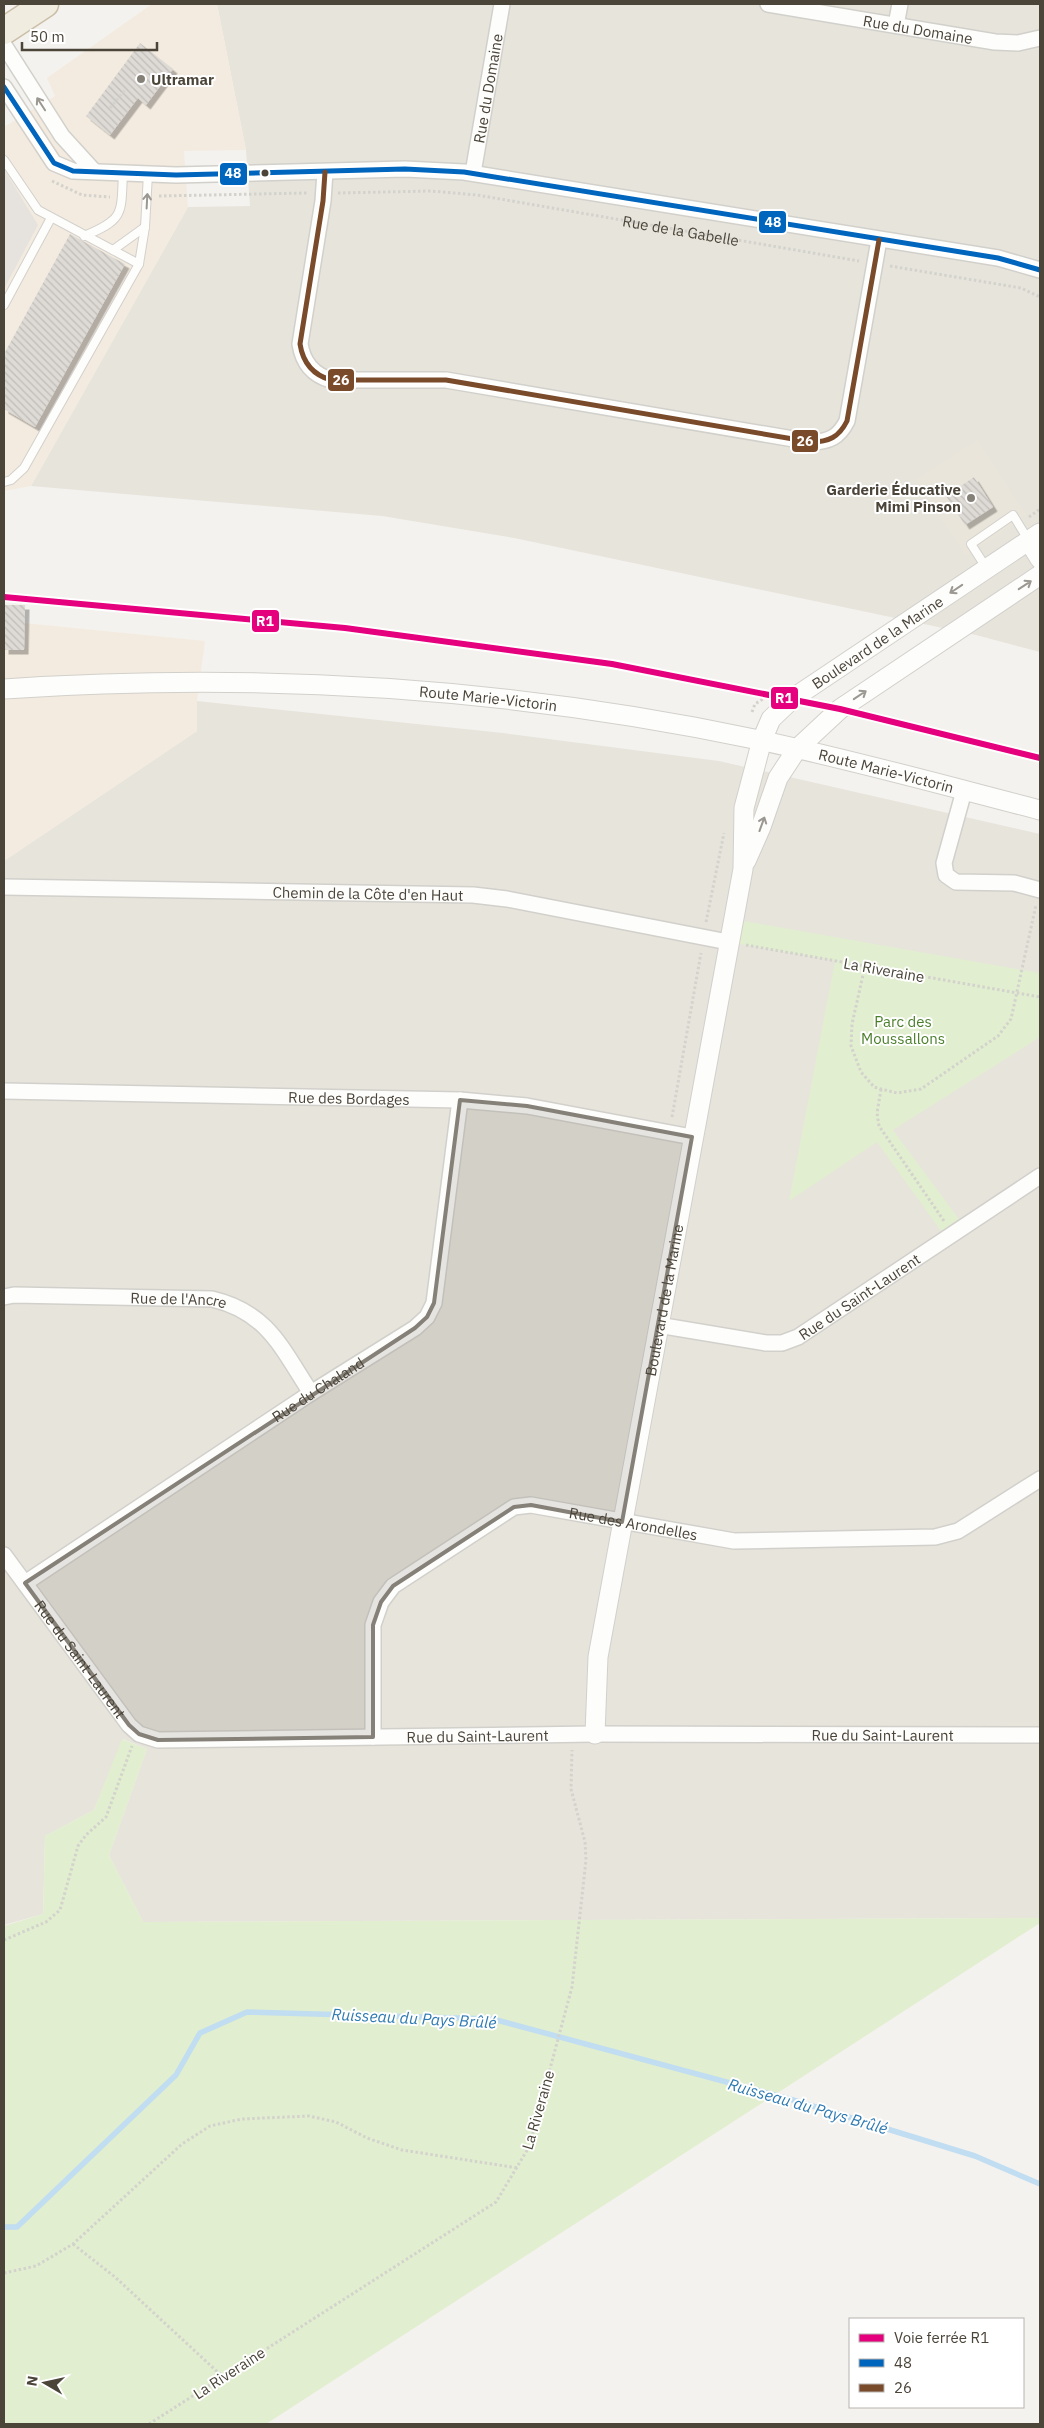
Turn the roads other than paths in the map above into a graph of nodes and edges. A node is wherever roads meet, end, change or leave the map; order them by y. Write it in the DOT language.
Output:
graph roads {
  1 [pos="45,4"];
  2 [pos="502,4"];
  3 [pos="768,4"];
  4 [pos="900,4"];
  5 [pos="896,25"];
  6 [pos="4,31"];
  7 [pos="1040,38"];
  8 [pos="4,45"];
  9 [pos="4,87"];
  10 [pos="4,160"];
  11 [pos="93,170"];
  12 [pos="123,172"];
  13 [pos="325,172"];
  14 [pos="472,173"];
  15 [pos="148,174"];
  16 [pos="51,218"];
  17 [pos="145,227"];
  18 [pos="84,236"];
  19 [pos="879,240"];
  20 [pos="113,250"];
  21 [pos="139,264"];
  22 [pos="1040,270"];
  23 [pos="4,305"];
  24 [pos="4,482"];
  25 [pos="1034,537"];
  26 [pos="1040,559"];
  27 [pos="987,569"];
  28 [pos="1040,575"];
  29 [pos="4,689"];
  30 [pos="762,740"];
  31 [pos="797,749"];
  32 [pos="964,791"];
  33 [pos="1040,810"];
  34 [pos="743,868"];
  35 [pos="4,887"];
  36 [pos="1040,890"];
  37 [pos="728,942"];
  38 [pos="4,1091"];
  39 [pos="460,1100"];
  40 [pos="692,1137"];
  41 [pos="1040,1176"];
  42 [pos="4,1297"];
  43 [pos="658,1325"];
  44 [pos="311,1394"];
  45 [pos="1040,1479"];
  46 [pos="622,1522"];
  47 [pos="4,1555"];
  48 [pos="25,1583"];
  49 [pos="595,1734"];
  50 [pos="1040,1735"];
  51 [pos="373,1737"];
  1 -- 6 [label="highway"];
  2 -- 14 [label="street, Rue du Domaine"];
  3 -- 5 [label="street, Rue du Domaine"];
  4 -- 5 [label="street"];
  5 -- 7 [label="street, Rue du Domaine"];
  11 -- 8 [label="street, one-way"];
  9 -- 11 [label="street, Rue de la Gabelle"];
  10 -- 16 [label="lane"];
  11 -- 12 [label="street, Rue de la Gabelle"];
  12 -- 15 [label="street, Rue de la Gabelle"];
  12 -- 18 [label="lane"];
  13 -- 14 [label="street, Rue de la Gabelle"];
  13 -- 15 [label="street, Rue de la Gabelle"];
  13 -- 19 [label="street"];
  14 -- 19 [label="street, Rue de la Gabelle"];
  17 -- 15 [label="lane, one-way"];
  16 -- 18 [label="lane"];
  16 -- 23 [label="lane"];
  17 -- 20 [label="lane"];
  17 -- 21 [label="lane"];
  18 -- 20 [label="lane"];
  19 -- 22 [label="street, Rue de la Gabelle"];
  20 -- 21 [label="lane"];
  21 -- 24 [label="lane"];
  25 -- 26 [label="street"];
  25 -- 27 [label="street, Boulevard de la Marine"];
  25 -- 27 [label="lane"];
  27 -- 30 [label="street, Boulevard de la Marine, one-way"];
  31 -- 28 [label="street, Boulevard de la Marine, one-way"];
  29 -- 30 [label="street, Route Marie-Victorin"];
  30 -- 31 [label="street, Route Marie-Victorin"];
  30 -- 34 [label="street, Boulevard de la Marine"];
  31 -- 32 [label="street, Route Marie-Victorin"];
  34 -- 31 [label="street, Boulevard de la Marine, one-way"];
  32 -- 33 [label="street, Route Marie-Victorin"];
  32 -- 36 [label="street, Route Marie-Victorin"];
  34 -- 37 [label="street, Boulevard de la Marine"];
  35 -- 37 [label="street, Chemin de la Côte d'en Haut"];
  37 -- 40 [label="street, Boulevard de la Marine"];
  38 -- 39 [label="street, Rue des Bordages"];
  39 -- 40 [label="street, Rue des Bordages"];
  39 -- 44 [label="street, Rue du Chaland"];
  40 -- 43 [label="street, Boulevard de la Marine"];
  41 -- 43 [label="street, Rue du Saint-Laurent"];
  42 -- 44 [label="street, Rue de l'Ancre"];
  43 -- 46 [label="street, Boulevard de la Marine"];
  44 -- 48 [label="street, Rue du Chaland"];
  45 -- 46 [label="street, Rue des Arondelles"];
  46 -- 49 [label="street, Boulevard de la Marine"];
  46 -- 51 [label="street, Rue des Arondelles"];
  47 -- 48 [label="street, Rue du Saint-Laurent"];
  48 -- 51 [label="street, Rue du Saint-Laurent"];
  49 -- 50 [label="street, Rue du Saint-Laurent"];
  49 -- 51 [label="street, Rue du Saint-Laurent"];
}
